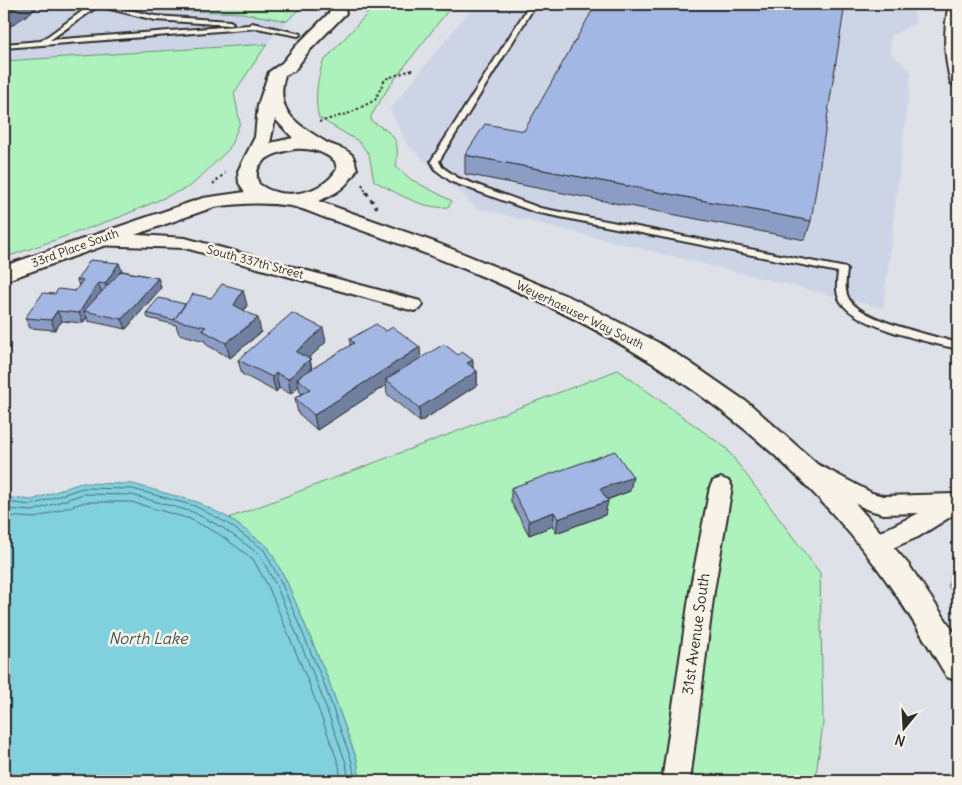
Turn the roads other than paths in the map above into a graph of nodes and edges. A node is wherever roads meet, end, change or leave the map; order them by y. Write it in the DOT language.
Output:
graph roads {
  1 [pos="97,4"];
  2 [pos="533,4"];
  3 [pos="955,4"];
  4 [pos="337,5"];
  5 [pos="257,26"];
  6 [pos="298,34"];
  7 [pos="955,34"];
  8 [pos="40,44"];
  9 [pos="4,46"];
  10 [pos="277,72"];
  11 [pos="958,83"];
  12 [pos="272,91"];
  13 [pos="320,144"];
  14 [pos="241,167"];
  15 [pos="340,184"];
  16 [pos="284,200"];
  17 [pos="147,222"];
  18 [pos="400,238"];
  19 [pos="94,241"];
  20 [pos="4,274"];
  21 [pos="414,305"];
  22 [pos="958,346"];
  23 [pos="799,464"];
  24 [pos="721,487"];
  25 [pos="956,501"];
  26 [pos="876,545"];
  27 [pos="958,666"];
  28 [pos="676,781"];
  1 -- 5 [label="lane"];
  1 -- 8 [label="lane"];
  2 -- 22 [label="lane"];
  3 -- 7 [label="street"];
  4 -- 6 [label="street"];
  4 -- 10 [label="street"];
  5 -- 6 [label="lane"];
  5 -- 8 [label="lane"];
  6 -- 10 [label="street"];
  7 -- 11 [label="street"];
  8 -- 9 [label="lane"];
  10 -- 12 [label="street"];
  12 -- 13 [label="street"];
  12 -- 14 [label="street"];
  13 -- 14 [label="street, 33rd Place South"];
  13 -- 15 [label="street"];
  14 -- 16 [label="street"];
  14 -- 17 [label="street, 33rd Place South"];
  15 -- 16 [label="street"];
  15 -- 18 [label="street, Weyerhaeuser Way South"];
  16 -- 17 [label="street, 33rd Place South"];
  16 -- 18 [label="street, Weyerhaeuser Way South"];
  17 -- 19 [label="street, 33rd Place South"];
  18 -- 23 [label="street, Weyerhaeuser Way South"];
  19 -- 20 [label="street, 33rd Place South"];
  19 -- 21 [label="street, South 337th Street"];
  23 -- 25 [label="street"];
  23 -- 26 [label="street, Weyerhaeuser Way South"];
  24 -- 28 [label="street, 31st Avenue South"];
  25 -- 26 [label="street"];
  26 -- 27 [label="street, Weyerhaeuser Way South"];
}
